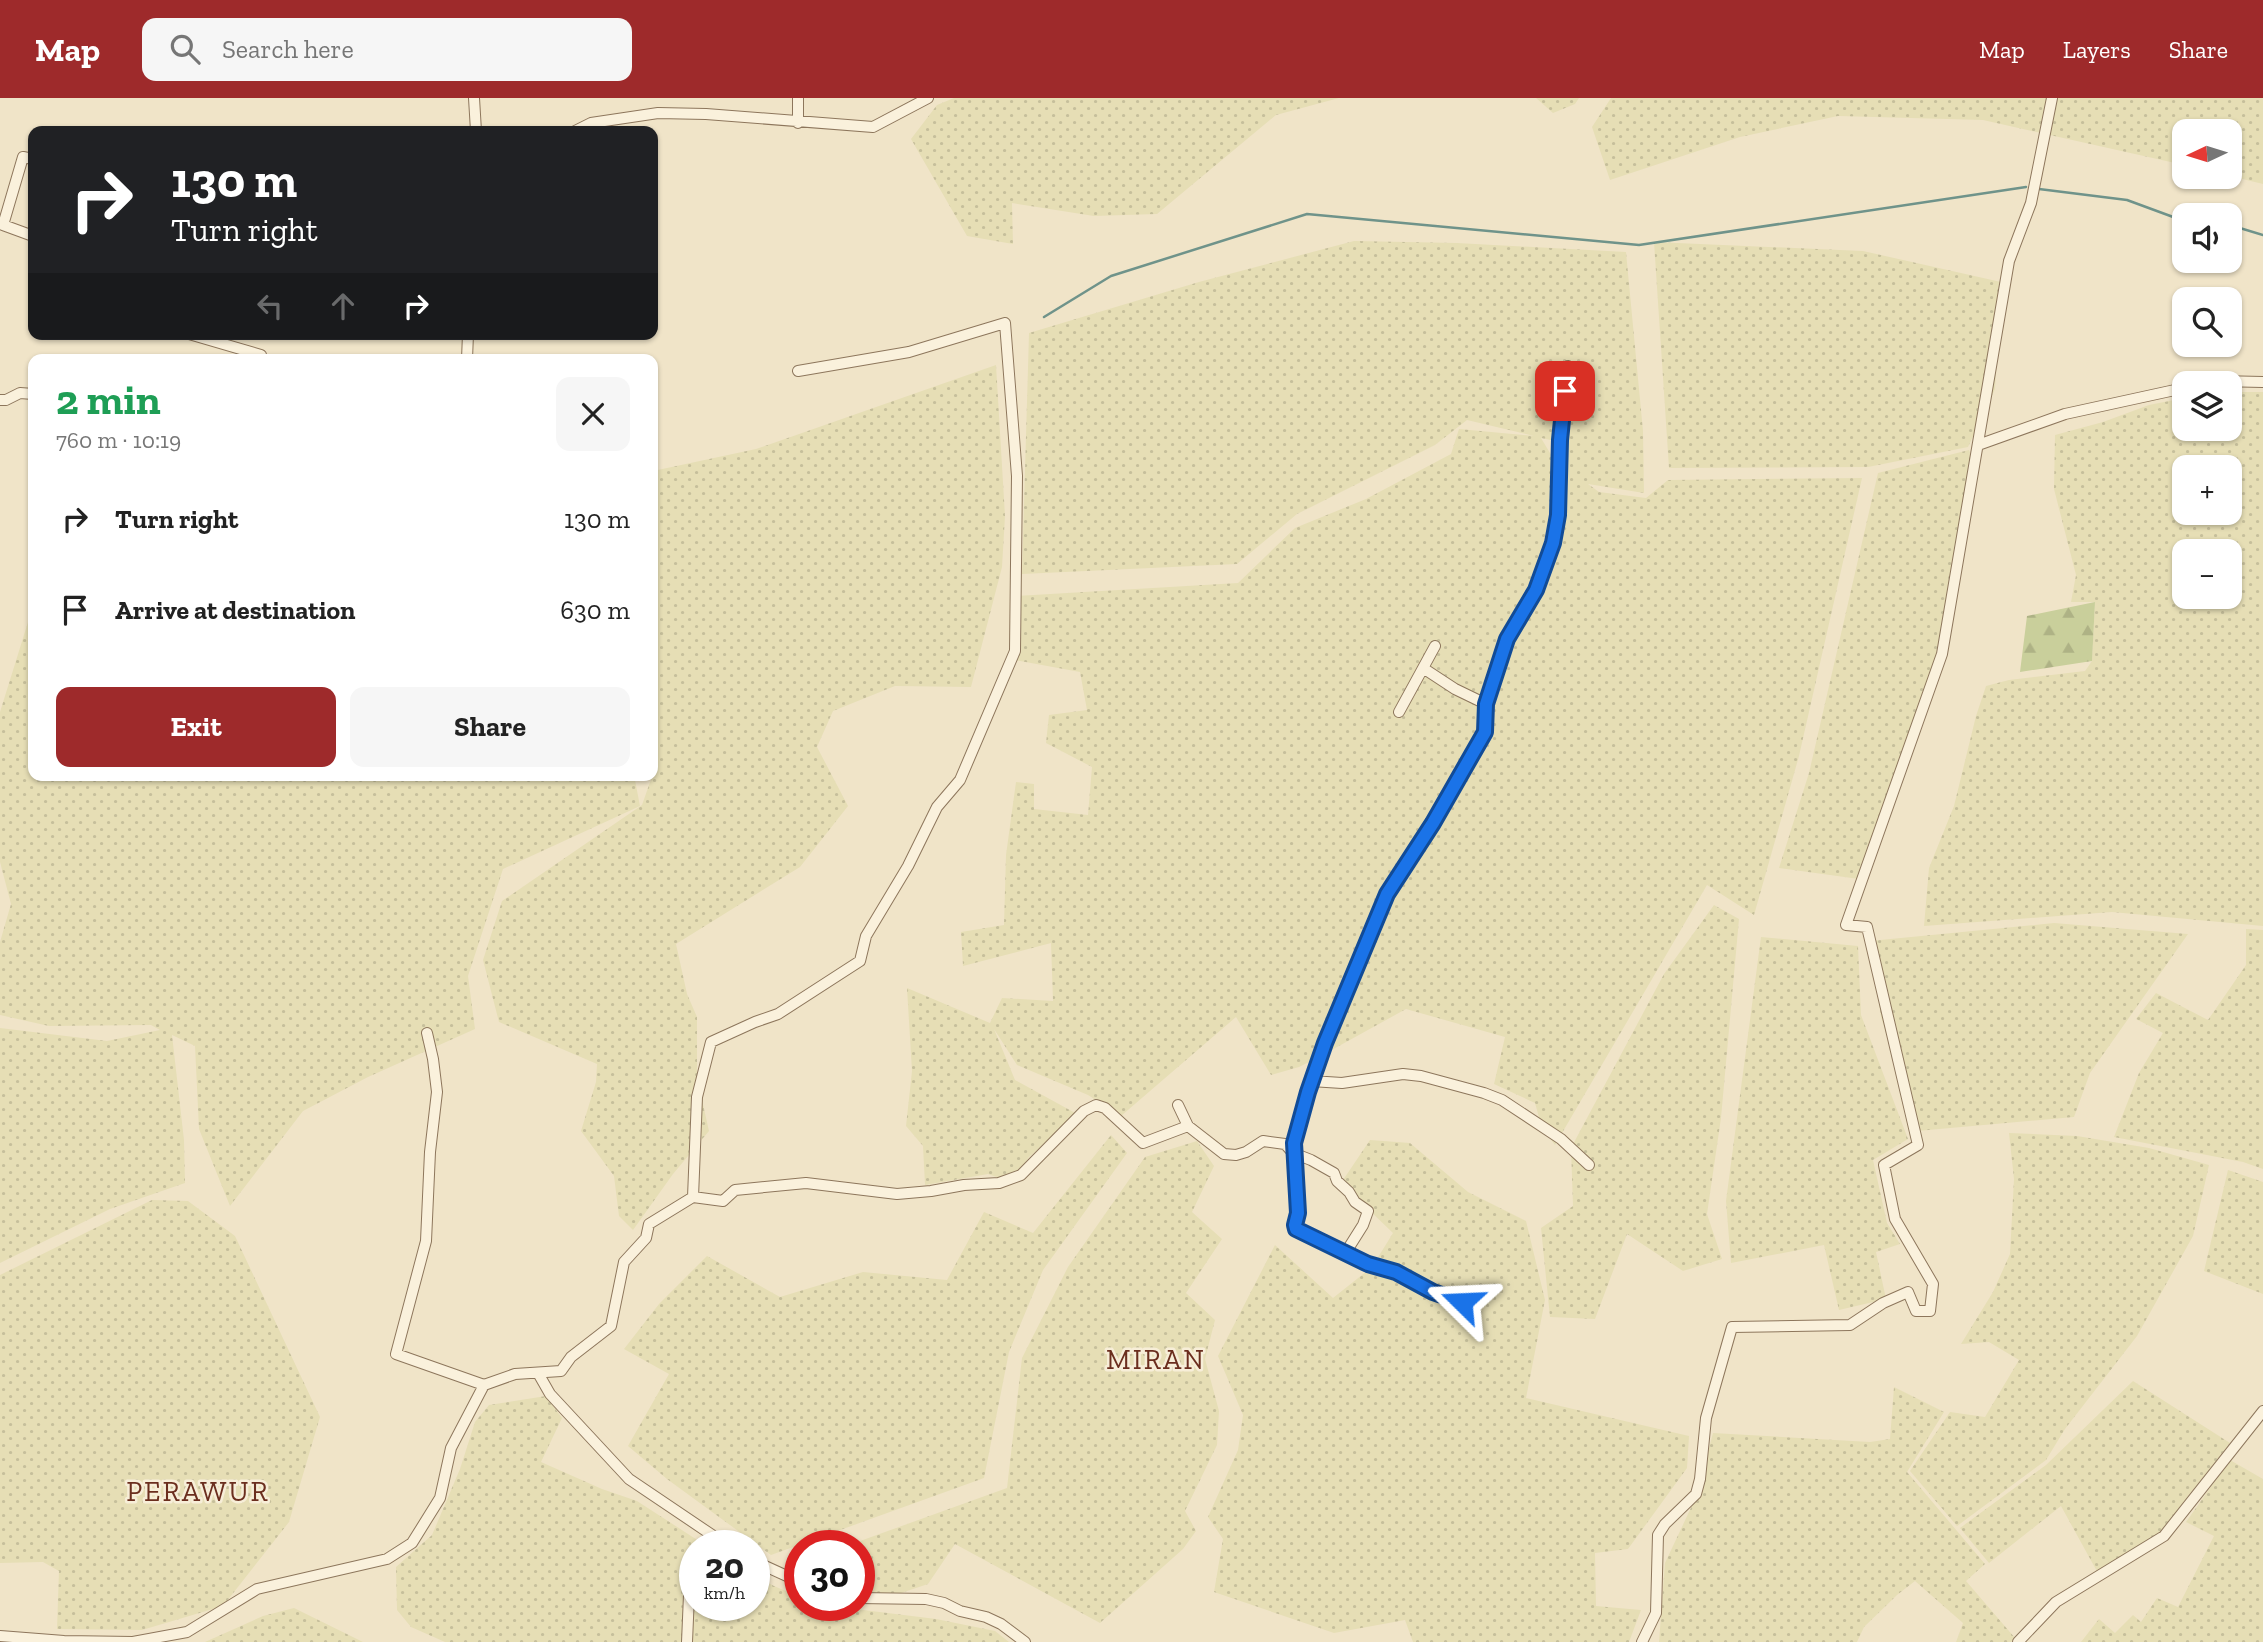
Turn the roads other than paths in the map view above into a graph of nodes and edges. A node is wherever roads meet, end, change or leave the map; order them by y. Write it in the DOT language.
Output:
graph roads {
  1 [pos="474,98"];
  2 [pos="798,98"];
  3 [pos="928,98"];
  4 [pos="2052,98"];
  5 [pos="798,122"];
  6 [pos="477,126"];
  7 [pos="585,126"];
  8 [pos="28,158"];
  9 [pos="1,224"];
  10 [pos="28,234"];
  11 [pos="210,340"];
  12 [pos="258,354"];
  13 [pos="1568,366"];
  14 [pos="798,371"];
  15 [pos="2242,382"];
  16 [pos="2263,382"];
  17 [pos="2172,391"];
  18 [pos="28,394"];
  19 [pos="0,400"];
  20 [pos="1978,445"];
  21 [pos="1435,646"];
  22 [pos="1423,668"];
  23 [pos="1486,704"];
  24 [pos="1399,712"];
  25 [pos="427,1033"];
  26 [pos="1311,1081"];
  27 [pos="1178,1105"];
  28 [pos="1188,1126"];
  29 [pos="1293,1153"];
  30 [pos="1589,1165"];
  31 [pos="694,1197"];
  32 [pos="1346,1252"];
  33 [pos="1462,1302"];
  34 [pos="538,1373"];
  35 [pos="484,1385"];
  36 [pos="2263,1411"];
  37 [pos="705,1530"];
  38 [pos="875,1598"];
  39 [pos="688,1621"];
  40 [pos="0,1636"];
  41 [pos="687,1642"];
  42 [pos="1024,1642"];
  43 [pos="1642,1642"];
  44 [pos="2018,1642"];
  1 -- 6 [label="street"];
  2 -- 5 [label="street"];
  3 -- 5 [label="street"];
  4 -- 20 [label="street"];
  5 -- 7 [label="street"];
  8 -- 9 [label="street"];
  9 -- 10 [label="street"];
  11 -- 12 [label="street"];
  13 -- 23 [label="street"];
  14 -- 31 [label="street"];
  15 -- 16 [label="street"];
  17 -- 20 [label="street"];
  18 -- 19 [label="street"];
  20 -- 43 [label="street"];
  21 -- 22 [label="street"];
  22 -- 23 [label="street"];
  22 -- 24 [label="street"];
  23 -- 26 [label="street"];
  25 -- 35 [label="street"];
  26 -- 29 [label="street"];
  26 -- 30 [label="street"];
  27 -- 28 [label="street"];
  28 -- 29 [label="street"];
  28 -- 31 [label="street"];
  29 -- 32 [label="street"];
  29 -- 32 [label="street"];
  31 -- 34 [label="street"];
  32 -- 33 [label="street"];
  34 -- 35 [label="street"];
  34 -- 37 [label="street"];
  35 -- 40 [label="street"];
  36 -- 44 [label="street"];
  38 -- 42 [label="street"];
  39 -- 41 [label="street"];
}
